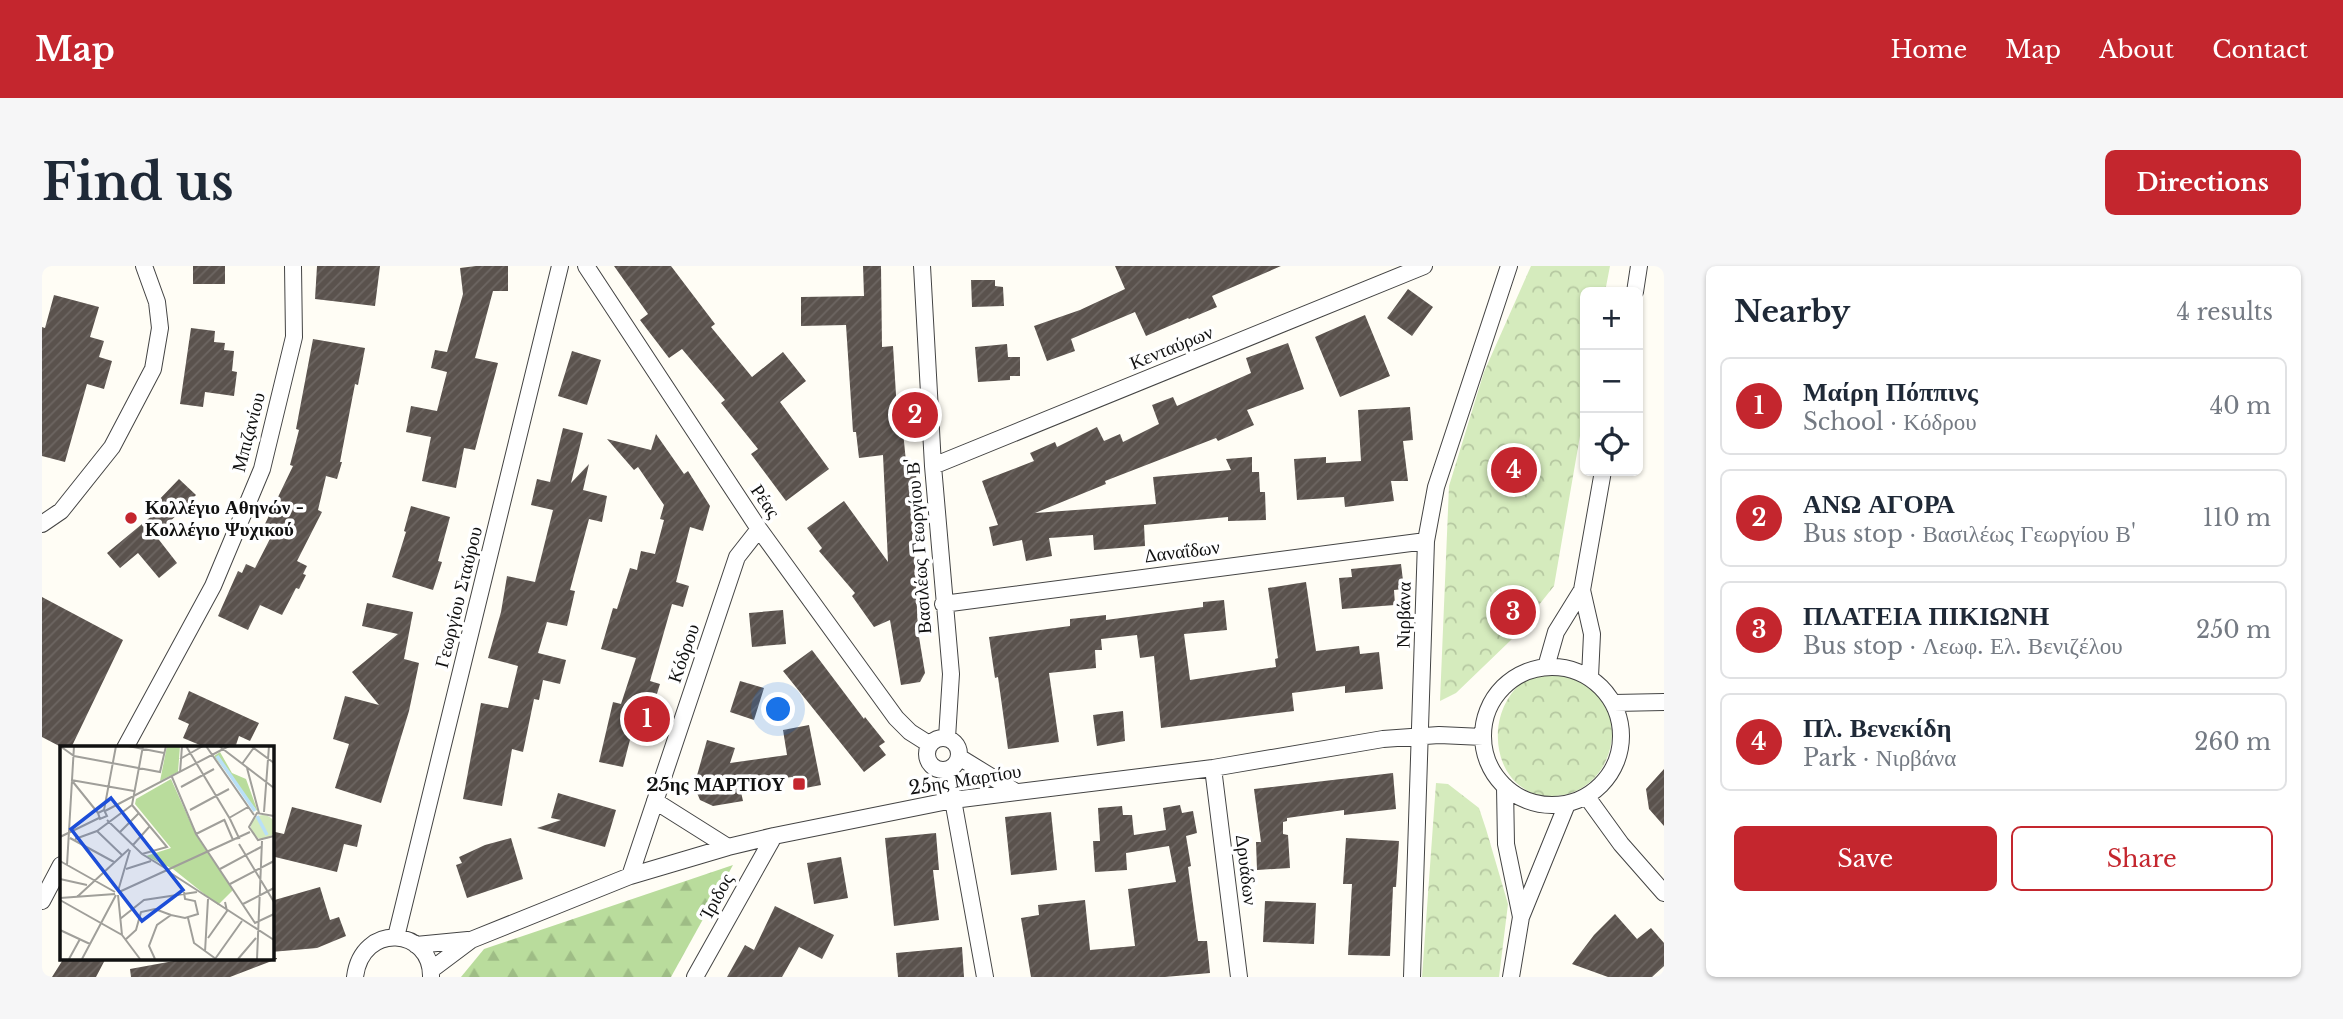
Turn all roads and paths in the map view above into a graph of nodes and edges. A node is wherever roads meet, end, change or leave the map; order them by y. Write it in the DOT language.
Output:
graph roads {
  1 [pos="144,266"];
  2 [pos="293,266"];
  3 [pos="561,266"];
  4 [pos="586,266"];
  5 [pos="922,266"];
  6 [pos="1424,266"];
  7 [pos="1509,266"];
  8 [pos="1639,266"];
  9 [pos="1635,287"];
  10 [pos="933,466"];
  11 [pos="1602,476"];
  12 [pos="42,524"];
  13 [pos="759,529"];
  14 [pos="1426,541"];
  15 [pos="1582,590"];
  16 [pos="943,604"];
  17 [pos="1546,667"];
  18 [pos="1590,677"];
  19 [pos="1664,702"];
  20 [pos="1614,703"];
  21 [pos="1421,736"];
  22 [pos="1483,737"];
  23 [pos="947,738"];
  24 [pos="929,744"];
  25 [pos="126,746"];
  26 [pos="959,757"];
  27 [pos="1213,768"];
  28 [pos="946,770"];
  29 [pos="1505,787"];
  30 [pos="1016,792"];
  31 [pos="1587,796"];
  32 [pos="953,800"];
  33 [pos="655,801"];
  34 [pos="1567,804"];
  35 [pos="774,836"];
  36 [pos="728,847"];
  37 [pos="60,867"];
  38 [pos="630,876"];
  39 [pos="1664,893"];
  40 [pos="42,901"];
  41 [pos="1521,917"];
  42 [pos="396,937"];
  43 [pos="471,940"];
  44 [pos="416,945"];
  45 [pos="431,974"];
  46 [pos="354,977"];
  47 [pos="695,977"];
  48 [pos="985,977"];
  49 [pos="1239,977"];
  50 [pos="1412,977"];
  51 [pos="1511,977"];
  1 -- 12 [label="street"];
  2 -- 25 [label="street, Μπιζανίου"];
  3 -- 42 [label="street, Γεωργίου Σταύρου"];
  4 -- 13 [label="street, Ρέας"];
  5 -- 10 [label="street, Βασιλέως Γεωργίου Β'"];
  6 -- 10 [label="street, Κενταύρων"];
  7 -- 14 [label="street, Νιρβάνα"];
  8 -- 9 [label="street"];
  10 -- 16 [label="street, Βασιλέως Γεωργίου Β'"];
  11 -- 15 [label="street"];
  13 -- 24 [label="street, Ρέας"];
  13 -- 33 [label="street, Κόδρου"];
  14 -- 16 [label="street, Δαναΐδων"];
  14 -- 21 [label="street, Νιρβάνα"];
  15 -- 17 [label="street"];
  15 -- 18 [label="street"];
  16 -- 23 [label="street, Βασιλέως Γεωργίου Β'"];
  17 -- 18 [label="street"];
  17 -- 22 [label="street"];
  18 -- 20 [label="street"];
  19 -- 20 [label="street"];
  20 -- 31 [label="street"];
  21 -- 22 [label="street, 25ης Μαρτίου"];
  21 -- 27 [label="street, 25ης Μαρτίου"];
  21 -- 50 [label="street, Νιρβάνα"];
  22 -- 29 [label="street"];
  23 -- 24 [label="street"];
  23 -- 26 [label="street"];
  24 -- 28 [label="street"];
  26 -- 28 [label="street"];
  26 -- 30 [label="street"];
  27 -- 30 [label="street, 25ης Μαρτίου"];
  27 -- 49 [label="street, Δρυάδων"];
  28 -- 32 [label="street"];
  29 -- 34 [label="street"];
  29 -- 41 [label="street"];
  30 -- 32 [label="street, 25ης Μαρτίου"];
  31 -- 34 [label="street"];
  31 -- 39 [label="street"];
  32 -- 35 [label="street, 25ης Μαρτίου"];
  32 -- 48 [label="street"];
  33 -- 36 [label="street"];
  33 -- 38 [label="street, Κόδρου"];
  34 -- 41 [label="street"];
  35 -- 36 [label="street, 25ης Μαρτίου"];
  35 -- 47 [label="street, Ίριδος"];
  36 -- 38 [label="street, 25ης Μαρτίου"];
  37 -- 40 [label="street"];
  38 -- 43 [label="street, 25ης Μαρτίου"];
  41 -- 51 [label="street"];
  42 -- 44 [label="street"];
  42 -- 46 [label="street"];
  43 -- 44 [label="street, 25ης Μαρτίου"];
  43 -- 45 [label="street, 25ης Μαρτίου"];
  44 -- 45 [label="street"];
}
